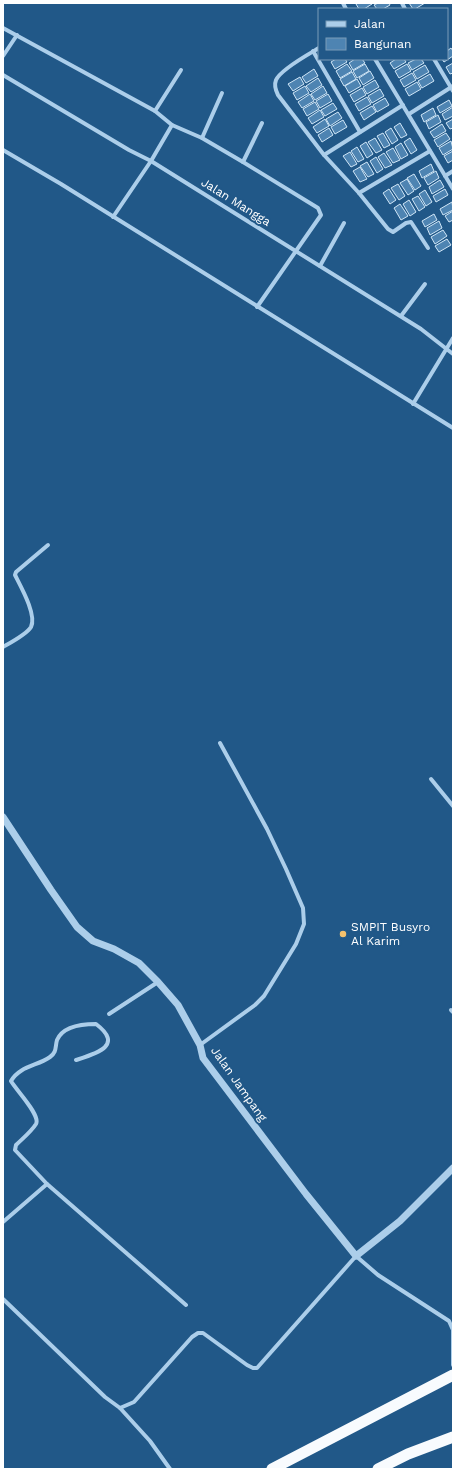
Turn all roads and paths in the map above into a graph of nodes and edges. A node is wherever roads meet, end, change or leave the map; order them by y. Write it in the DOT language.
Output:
graph roads {
  1 [pos="3,28"];
  2 [pos="17,35"];
  3 [pos="318,48"];
  4 [pos="313,51"];
  5 [pos="3,56"];
  6 [pos="318,60"];
  7 [pos="318,60"];
  8 [pos="376,60"];
  9 [pos="435,60"];
  10 [pos="181,70"];
  11 [pos="3,75"];
  12 [pos="452,88"];
  13 [pos="222,93"];
  14 [pos="403,105"];
  15 [pos="155,111"];
  16 [pos="409,114"];
  17 [pos="262,123"];
  18 [pos="172,125"];
  19 [pos="360,132"];
  20 [pos="202,138"];
  21 [pos="3,150"];
  22 [pos="430,151"];
  23 [pos="324,155"];
  24 [pos="151,161"];
  25 [pos="243,162"];
  26 [pos="453,171"];
  27 [pos="445,176"];
  28 [pos="453,189"];
  29 [pos="359,193"];
  30 [pos="113,217"];
  31 [pos="344,223"];
  32 [pos="428,248"];
  33 [pos="296,251"];
  34 [pos="320,266"];
  35 [pos="425,284"];
  36 [pos="257,307"];
  37 [pos="401,316"];
  38 [pos="453,338"];
  39 [pos="446,349"];
  40 [pos="453,354"];
  41 [pos="413,404"];
  42 [pos="453,428"];
  43 [pos="48,545"];
  44 [pos="3,647"];
  45 [pos="220,743"];
  46 [pos="431,779"];
  47 [pos="453,806"];
  48 [pos="3,817"];
  49 [pos="158,982"];
  50 [pos="109,1014"];
  51 [pos="200,1045"];
  52 [pos="76,1060"];
  53 [pos="453,1168"];
  54 [pos="47,1184"];
  55 [pos="3,1222"];
  56 [pos="356,1256"];
  57 [pos="3,1300"];
  58 [pos="186,1305"];
  59 [pos="453,1365"];
  60 [pos="453,1375"];
  61 [pos="120,1408"];
  62 [pos="453,1437"];
  63 [pos="170,1469"];
  64 [pos="272,1469"];
  65 [pos="378,1469"];
  1 -- 2 [label="street"];
  2 -- 5 [label="street"];
  2 -- 15 [label="street"];
  3 -- 4 [label="street"];
  4 -- 6 [label="street"];
  4 -- 23 [label="street"];
  7 -- 19 [label="street"];
  8 -- 14 [label="street"];
  9 -- 12 [label="street"];
  10 -- 15 [label="street"];
  11 -- 24 [label="street, Jalan Mangga"];
  12 -- 16 [label="street"];
  13 -- 20 [label="street"];
  14 -- 16 [label="street"];
  14 -- 19 [label="street"];
  15 -- 18 [label="street"];
  16 -- 22 [label="street"];
  17 -- 25 [label="street"];
  18 -- 20 [label="street"];
  18 -- 24 [label="street"];
  19 -- 23 [label="street"];
  20 -- 25 [label="street"];
  21 -- 30 [label="street"];
  22 -- 27 [label="street"];
  22 -- 29 [label="street"];
  23 -- 29 [label="street"];
  24 -- 30 [label="street"];
  24 -- 33 [label="street, Jalan Mangga"];
  25 -- 33 [label="street"];
  26 -- 27 [label="street"];
  27 -- 28 [label="street"];
  29 -- 32 [label="street"];
  30 -- 36 [label="street"];
  31 -- 34 [label="street"];
  33 -- 34 [label="street, Jalan Mangga"];
  33 -- 36 [label="street"];
  34 -- 37 [label="street, Jalan Mangga"];
  35 -- 37 [label="street"];
  36 -- 41 [label="street"];
  37 -- 39 [label="street, Jalan Mangga"];
  38 -- 39 [label="street"];
  39 -- 40 [label="street, Jalan Mangga"];
  39 -- 41 [label="street"];
  41 -- 42 [label="street"];
  43 -- 44 [label="street"];
  45 -- 51 [label="street"];
  46 -- 47 [label="street"];
  48 -- 49 [label="street, Jalan Jampang"];
  49 -- 50 [label="street"];
  49 -- 51 [label="street, Jalan Jampang"];
  51 -- 56 [label="street, Jalan Jampang"];
  52 -- 54 [label="street"];
  53 -- 56 [label="street"];
  54 -- 55 [label="street"];
  54 -- 58 [label="street"];
  56 -- 59 [label="street"];
  56 -- 61 [label="street"];
  57 -- 61 [label="street"];
  60 -- 64 [label="highway"];
  61 -- 63 [label="street"];
  62 -- 65 [label="highway"];
}
